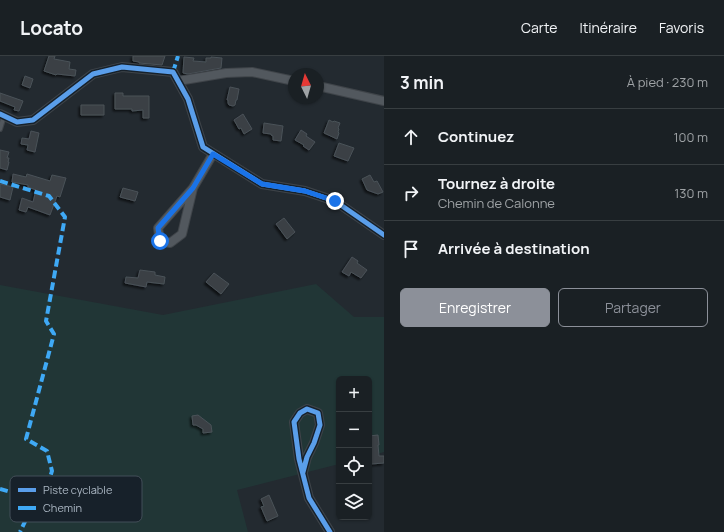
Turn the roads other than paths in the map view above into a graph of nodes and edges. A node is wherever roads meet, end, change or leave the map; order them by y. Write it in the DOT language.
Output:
graph roads {
  1 [pos="288,80"];
  2 [pos="178,81"];
  3 [pos="324,87"];
  4 [pos="384,101"];
  5 [pos="2,115"];
  6 [pos="0,129"];
  7 [pos="213,154"];
  8 [pos="193,188"];
  9 [pos="384,235"];
  10 [pos="303,472"];
  11 [pos="330,532"];
  1 -- 2 [label="street"];
  2 -- 5 [label="street"];
  2 -- 7 [label="street"];
  3 -- 4 [label="street"];
  5 -- 6 [label="lane"];
  7 -- 8 [label="street"];
  7 -- 9 [label="street"];
  8 -- 8 [label="street"];
  10 -- 10 [label="street"];
  10 -- 11 [label="street"];
}
